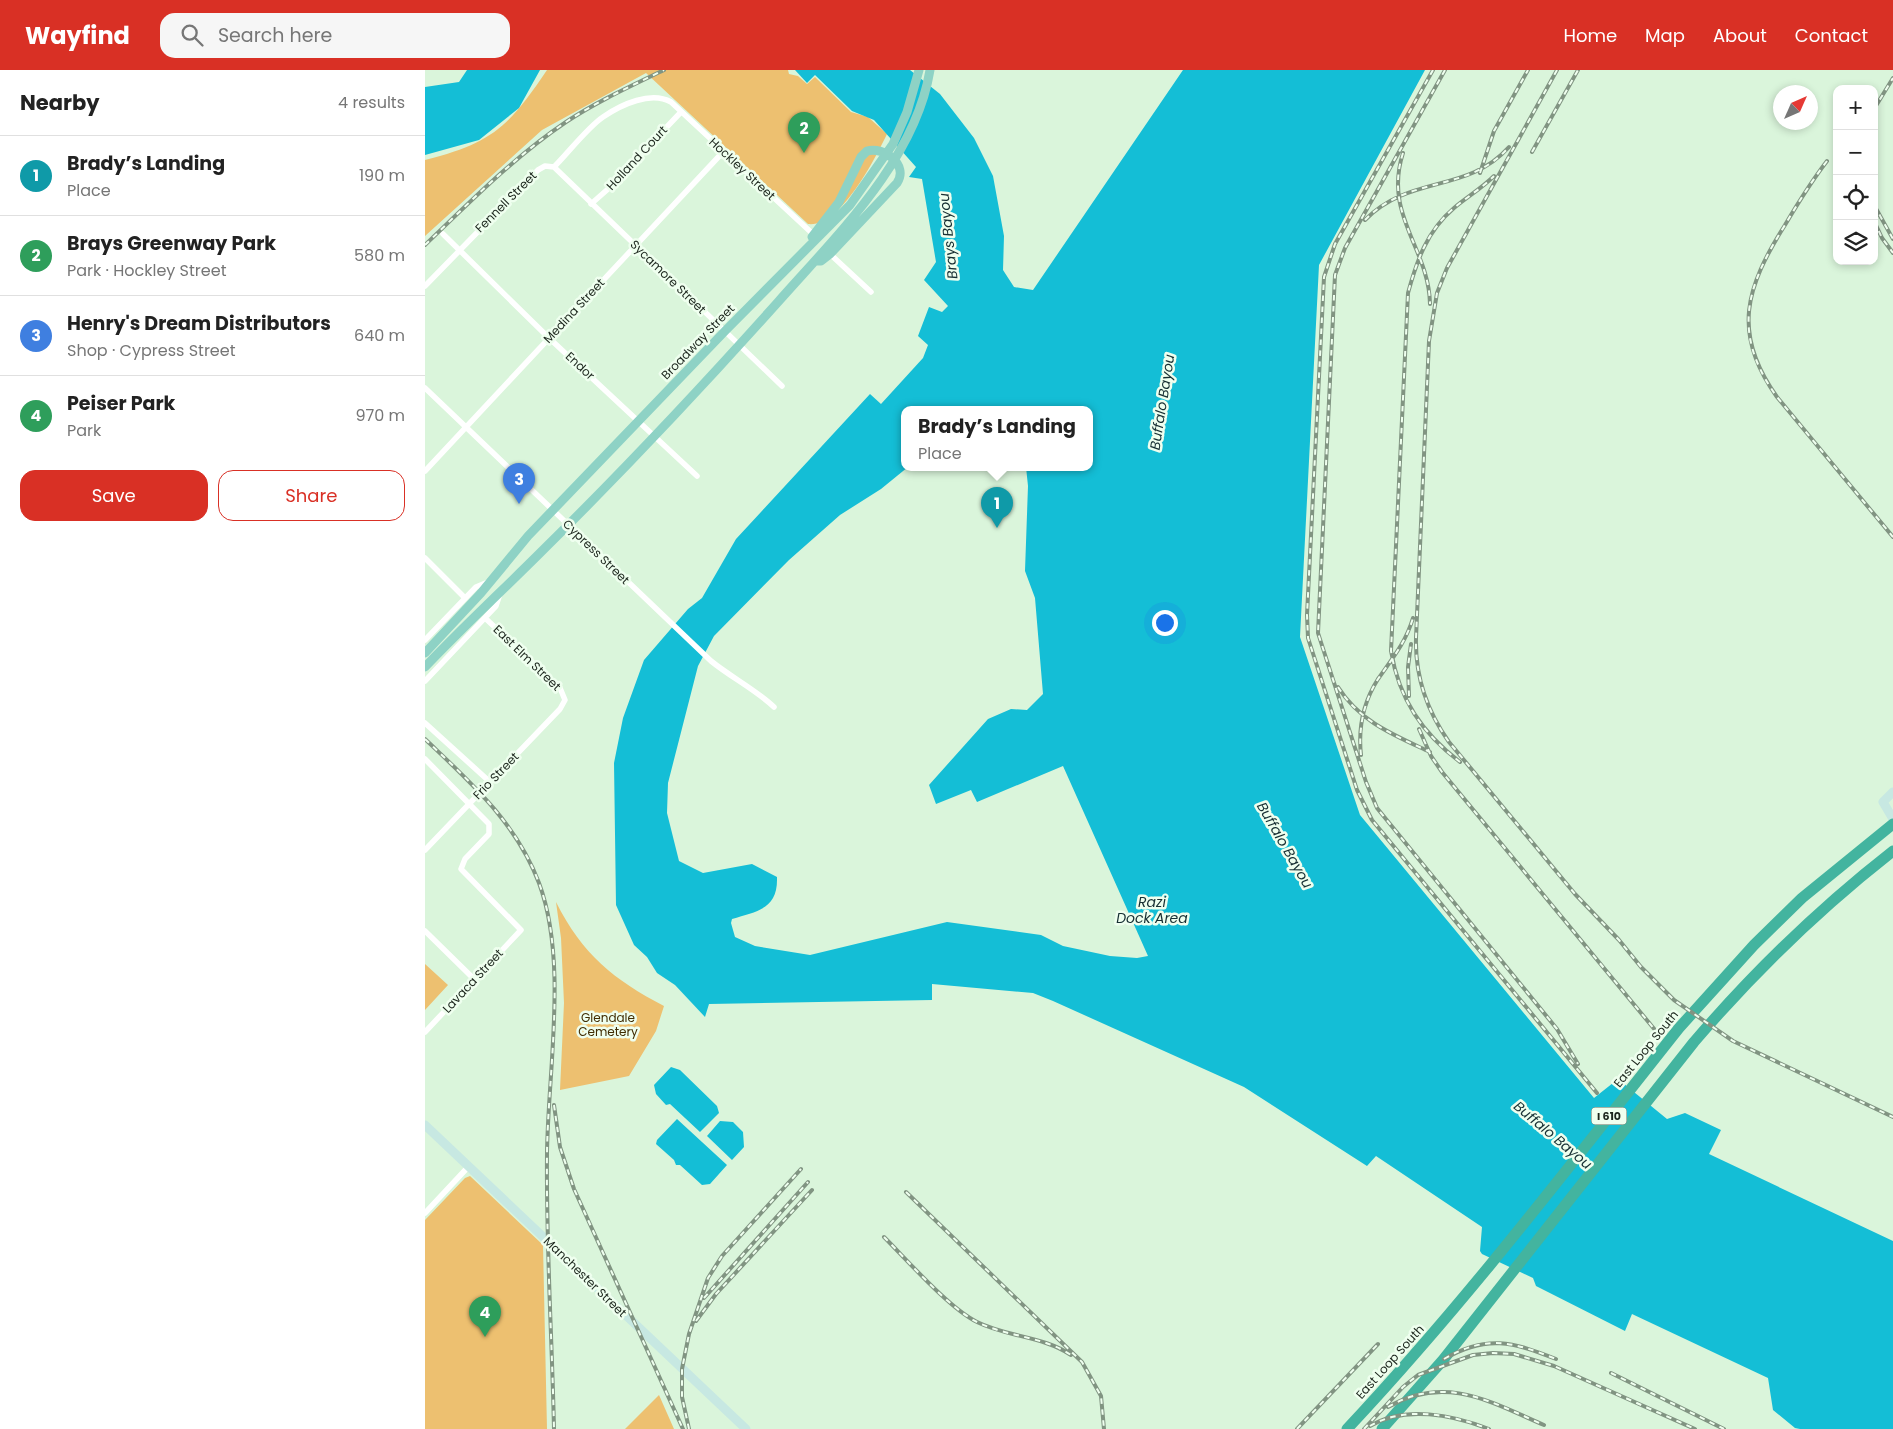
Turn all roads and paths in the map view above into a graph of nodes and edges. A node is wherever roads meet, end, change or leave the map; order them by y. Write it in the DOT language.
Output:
graph roads {
  1 [pos="919,70"];
  2 [pos="930,70"];
  3 [pos="671,102"];
  4 [pos="681,112"];
  5 [pos="723,152"];
  6 [pos="555,167"];
  7 [pos="875,178"];
  8 [pos="591,204"];
  9 [pos="443,234"];
  10 [pos="814,235"];
  11 [pos="635,246"];
  12 [pos="459,250"];
  13 [pos="831,254"];
  14 [pos="813,262"];
  15 [pos="792,266"];
  16 [pos="425,286"];
  17 [pos="871,292"];
  18 [pos="725,331"];
  19 [pos="549,338"];
  20 [pos="739,345"];
  21 [pos="782,386"];
  22 [pos="425,388"];
  23 [pos="639,422"];
  24 [pos="466,427"];
  25 [pos="653,436"];
  26 [pos="425,470"];
  27 [pos="697,476"];
  28 [pos="553,511"];
  29 [pos="568,525"];
  30 [pos="425,558"];
  31 [pos="492,580"];
  32 [pos="501,590"];
  33 [pos="465,598"];
  34 [pos="485,618"];
  35 [pos="425,640"];
  36 [pos="425,653"];
  37 [pos="425,667"];
  38 [pos="425,681"];
  39 [pos="565,700"];
  40 [pos="775,707"];
  41 [pos="425,723"];
  42 [pos="425,759"];
  43 [pos="490,782"];
  44 [pos="1892,796"];
  45 [pos="470,803"];
  46 [pos="1893,819"];
  47 [pos="1893,824"];
  48 [pos="425,850"];
  49 [pos="1893,851"];
  50 [pos="425,931"];
  51 [pos="475,980"];
  52 [pos="425,1032"];
  53 [pos="425,1125"];
  54 [pos="469,1166"];
  55 [pos="425,1213"];
  56 [pos="746,1429"];
  57 [pos="1347,1429"];
  58 [pos="1382,1429"];
  1 -- 7 [label="main road, Broadway Street"];
  2 -- 7 [label="main road, Broadway Street"];
  3 -- 4 [label="street, Hockley Street"];
  3 -- 6 [label="street, Fennell Street"];
  4 -- 5 [label="street, Hockley Street"];
  4 -- 8 [label="street, Holland Court"];
  5 -- 10 [label="street, Hockley Street"];
  5 -- 11 [label="street, Medina Street"];
  6 -- 8 [label="street, Sycamore Street"];
  6 -- 12 [label="street, Fennell Street"];
  7 -- 14 [label="main road, Broadway Street"];
  7 -- 15 [label="main road, Broadway Street"];
  8 -- 11 [label="street, Sycamore Street"];
  9 -- 12 [label="street, Endor"];
  10 -- 13 [label="main road"];
  10 -- 15 [label="main road"];
  11 -- 18 [label="street, Sycamore Street"];
  11 -- 19 [label="street, Medina Street"];
  12 -- 16 [label="street, Fennell Street"];
  12 -- 19 [label="street, Endor"];
  13 -- 14 [label="main road"];
  13 -- 17 [label="street"];
  14 -- 20 [label="main road, Broadway Street"];
  15 -- 18 [label="main road, Broadway Street"];
  18 -- 20 [label="street, Sycamore Street"];
  18 -- 23 [label="main road, Broadway Street"];
  19 -- 23 [label="street, Endor"];
  19 -- 24 [label="street, Medina Street"];
  20 -- 21 [label="street, Sycamore Street"];
  20 -- 25 [label="main road, Broadway Street"];
  22 -- 24 [label="street, Cypress Street"];
  23 -- 25 [label="street, Endor"];
  23 -- 28 [label="main road, Broadway Street"];
  24 -- 26 [label="street, Medina Street"];
  24 -- 28 [label="street, Cypress Street"];
  25 -- 27 [label="street, Endor"];
  25 -- 29 [label="main road, Broadway Street"];
  28 -- 29 [label="street, Cypress Street"];
  28 -- 31 [label="main road, Broadway Street"];
  29 -- 32 [label="main road, Broadway Street"];
  29 -- 40 [label="street, Cypress Street"];
  30 -- 33 [label="street"];
  31 -- 33 [label="street, Broadway Street"];
  31 -- 36 [label="main road, Broadway Street"];
  32 -- 34 [label="street, Broadway Street"];
  32 -- 37 [label="main road, Broadway Street"];
  33 -- 35 [label="street, Broadway Street"];
  34 -- 38 [label="street, Broadway Street"];
  34 -- 39 [label="street, East Elm Street"];
  39 -- 43 [label="street, Frio Street"];
  41 -- 43 [label="street"];
  42 -- 45 [label="street"];
  43 -- 45 [label="street, Frio Street"];
  44 -- 46 [label="street"];
  45 -- 48 [label="street, Frio Street"];
  45 -- 51 [label="street, Lavaca Street"];
  47 -- 57 [label="highway, East Loop South / I 610"];
  49 -- 58 [label="highway, I 610"];
  50 -- 51 [label="street"];
  51 -- 52 [label="street, Lavaca Street"];
  53 -- 54 [label="street, Manchester Street"];
  54 -- 55 [label="street"];
  54 -- 56 [label="street, Manchester Street"];
}
